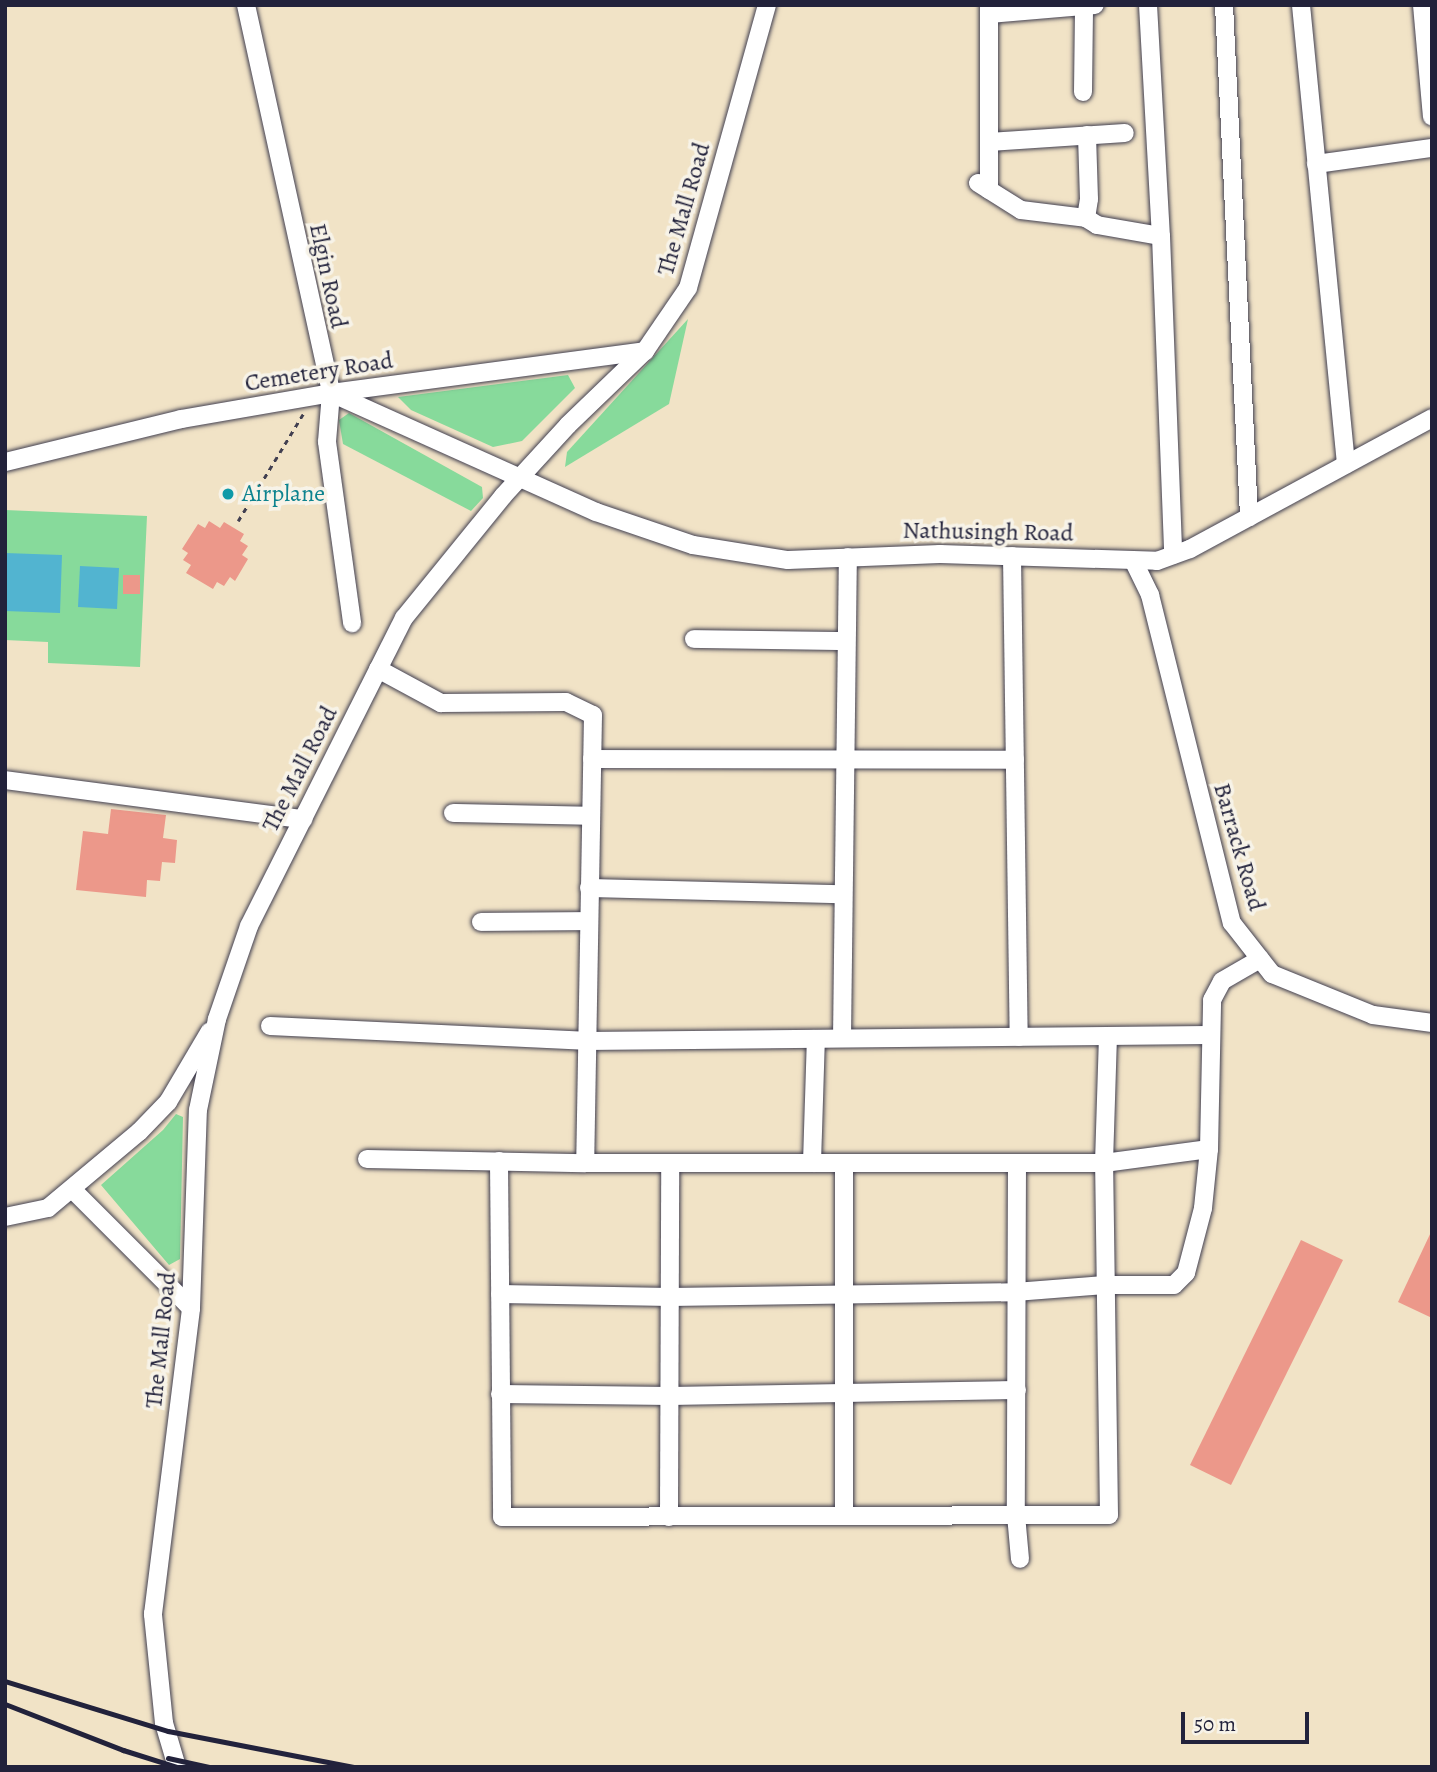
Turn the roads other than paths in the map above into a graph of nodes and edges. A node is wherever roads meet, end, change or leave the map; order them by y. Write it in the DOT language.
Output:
graph roads {
  1 [pos="246,5"];
  2 [pos="767,5"];
  3 [pos="1095,5"];
  4 [pos="1148,5"];
  5 [pos="1224,5"];
  6 [pos="1301,5"];
  7 [pos="1422,5"];
  8 [pos="1084,6"];
  9 [pos="989,10"];
  10 [pos="1083,92"];
  11 [pos="1432,117"];
  12 [pos="1125,133"];
  13 [pos="1087,135"];
  14 [pos="989,142"];
  15 [pos="1432,148"];
  16 [pos="1316,164"];
  17 [pos="1086,218"];
  18 [pos="1161,236"];
  19 [pos="645,351"];
  20 [pos="322,395"];
  21 [pos="1432,418"];
  22 [pos="5,462"];
  23 [pos="1346,464"];
  24 [pos="521,480"];
  25 [pos="1249,517"];
  26 [pos="1173,555"];
  27 [pos="1012,556"];
  28 [pos="848,557"];
  29 [pos="1135,562"];
  30 [pos="352,623"];
  31 [pos="694,639"];
  32 [pos="846,641"];
  33 [pos="378,669"];
  34 [pos="592,759"];
  35 [pos="1015,760"];
  36 [pos="844,761"];
  37 [pos="5,780"];
  38 [pos="453,813"];
  39 [pos="590,816"];
  40 [pos="303,819"];
  41 [pos="589,888"];
  42 [pos="842,894"];
  43 [pos="588,921"];
  44 [pos="481,922"];
  45 [pos="1260,959"];
  46 [pos="217,1018"];
  47 [pos="1432,1023"];
  48 [pos="270,1026"];
  49 [pos="1209,1035"];
  50 [pos="1108,1036"];
  51 [pos="1019,1037"];
  52 [pos="842,1038"];
  53 [pos="816,1039"];
  54 [pos="585,1041"];
  55 [pos="1209,1149"];
  56 [pos="368,1159"];
  57 [pos="499,1161"];
  58 [pos="585,1163"];
  59 [pos="670,1163"];
  60 [pos="812,1163"];
  61 [pos="844,1163"];
  62 [pos="1017,1163"];
  63 [pos="1104,1163"];
  64 [pos="73,1190"];
  65 [pos="10,1214"];
  66 [pos="1105,1285"];
  67 [pos="1015,1292"];
  68 [pos="500,1294"];
  69 [pos="845,1294"];
  70 [pos="670,1297"];
  71 [pos="191,1308"];
  72 [pos="1017,1390"];
  73 [pos="845,1391"];
  74 [pos="500,1394"];
  75 [pos="670,1395"];
  76 [pos="1016,1515"];
  77 [pos="844,1516"];
  78 [pos="670,1517"];
  79 [pos="1020,1559"];
  80 [pos="177,1767"];
  1 -- 20 [label="street, Elgin Road"];
  2 -- 19 [label="street, The Mall Road"];
  3 -- 8 [label="street"];
  4 -- 18 [label="street"];
  5 -- 25 [label="street"];
  6 -- 16 [label="street"];
  7 -- 11 [label="street"];
  8 -- 9 [label="street"];
  8 -- 10 [label="street"];
  9 -- 14 [label="street"];
  12 -- 13 [label="street"];
  13 -- 14 [label="street"];
  13 -- 17 [label="street"];
  14 -- 17 [label="street"];
  15 -- 16 [label="street"];
  16 -- 23 [label="street"];
  17 -- 18 [label="street"];
  18 -- 26 [label="street"];
  19 -- 20 [label="street, Cemetery Road"];
  19 -- 24 [label="street, The Mall Road"];
  20 -- 22 [label="street, Cemetery Road"];
  20 -- 24 [label="street"];
  20 -- 30 [label="street, Elgin Road"];
  21 -- 23 [label="street, Nathusingh Road"];
  23 -- 25 [label="street, Nathusingh Road"];
  24 -- 28 [label="street, Nathusingh Road"];
  24 -- 33 [label="street, The Mall Road"];
  25 -- 26 [label="street, Nathusingh Road"];
  26 -- 29 [label="street, Nathusingh Road"];
  27 -- 28 [label="street, Nathusingh Road"];
  27 -- 29 [label="street, Nathusingh Road"];
  27 -- 35 [label="street"];
  28 -- 32 [label="street"];
  29 -- 45 [label="street, Barrack Road"];
  31 -- 32 [label="street"];
  32 -- 36 [label="street"];
  33 -- 34 [label="street"];
  33 -- 40 [label="street, The Mall Road"];
  34 -- 36 [label="street"];
  34 -- 39 [label="street"];
  35 -- 36 [label="street"];
  35 -- 51 [label="street"];
  36 -- 42 [label="street"];
  37 -- 40 [label="street"];
  38 -- 39 [label="street"];
  39 -- 41 [label="street"];
  40 -- 46 [label="street, The Mall Road"];
  41 -- 42 [label="street"];
  41 -- 43 [label="street"];
  42 -- 52 [label="street"];
  43 -- 44 [label="street"];
  43 -- 54 [label="street"];
  45 -- 47 [label="street, Barrack Road"];
  45 -- 49 [label="street"];
  46 -- 64 [label="street"];
  46 -- 71 [label="street, The Mall Road"];
  48 -- 54 [label="street"];
  49 -- 50 [label="street"];
  49 -- 55 [label="street"];
  50 -- 51 [label="street"];
  50 -- 63 [label="street"];
  51 -- 52 [label="street"];
  52 -- 53 [label="street"];
  53 -- 54 [label="street"];
  53 -- 60 [label="street"];
  54 -- 58 [label="street"];
  55 -- 63 [label="street"];
  55 -- 66 [label="street"];
  56 -- 57 [label="street"];
  57 -- 58 [label="street"];
  57 -- 68 [label="street"];
  58 -- 59 [label="street"];
  59 -- 60 [label="street"];
  59 -- 70 [label="street"];
  60 -- 61 [label="street"];
  61 -- 62 [label="street"];
  61 -- 69 [label="street"];
  62 -- 63 [label="street"];
  62 -- 67 [label="street"];
  63 -- 66 [label="street"];
  64 -- 65 [label="street"];
  64 -- 71 [label="street"];
  66 -- 67 [label="street"];
  66 -- 76 [label="street"];
  67 -- 69 [label="street"];
  67 -- 72 [label="street"];
  68 -- 70 [label="street"];
  68 -- 74 [label="street"];
  69 -- 70 [label="street"];
  69 -- 73 [label="street"];
  70 -- 75 [label="street"];
  71 -- 80 [label="street, The Mall Road"];
  72 -- 73 [label="street"];
  72 -- 76 [label="street"];
  73 -- 75 [label="street"];
  73 -- 77 [label="street"];
  74 -- 75 [label="street"];
  74 -- 78 [label="street"];
  75 -- 78 [label="street"];
  76 -- 77 [label="street"];
  76 -- 79 [label="street"];
  77 -- 78 [label="street"];
}
